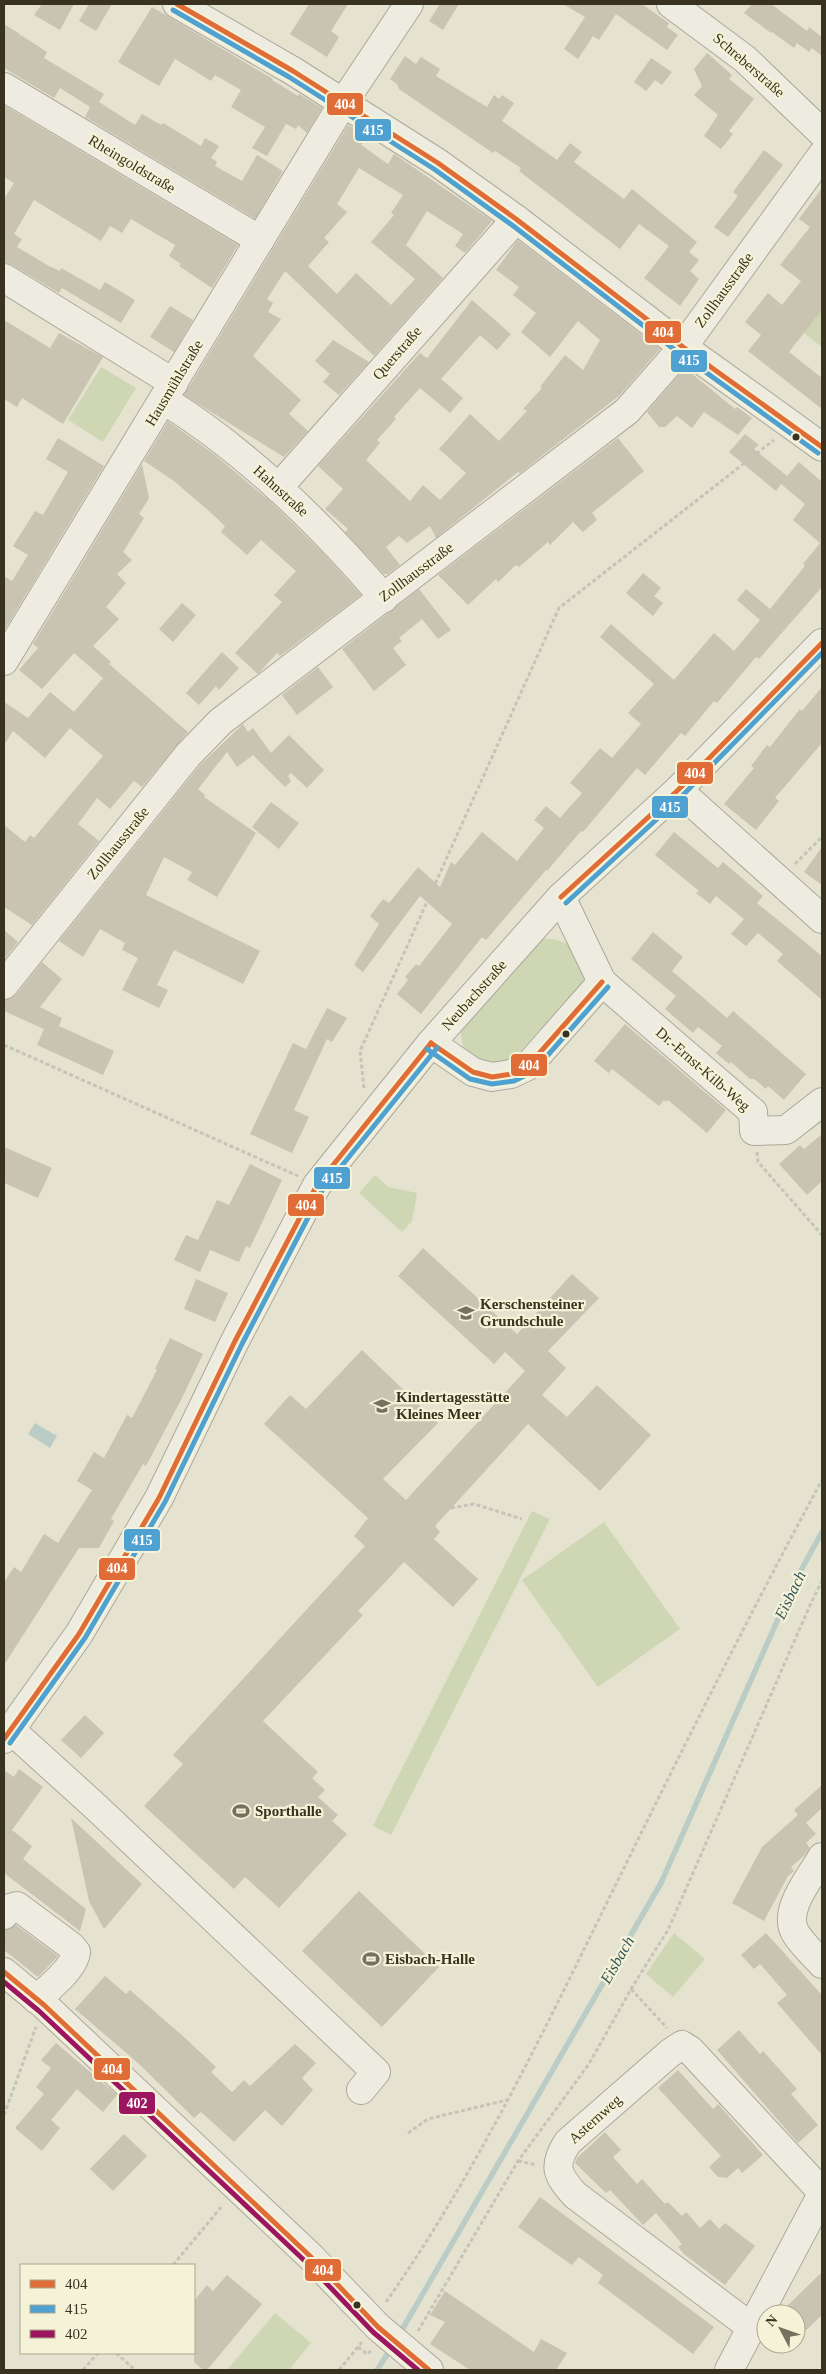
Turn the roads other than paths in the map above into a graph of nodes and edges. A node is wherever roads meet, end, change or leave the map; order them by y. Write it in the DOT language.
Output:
graph roads {
  1 [pos="177,4"];
  2 [pos="410,4"];
  3 [pos="671,4"];
  4 [pos="4,87"];
  5 [pos="343,103"];
  6 [pos="822,132"];
  7 [pos="822,155"];
  8 [pos="516,219"];
  9 [pos="260,240"];
  10 [pos="4,278"];
  11 [pos="683,347"];
  12 [pos="169,392"];
  13 [pos="822,447"];
  14 [pos="278,488"];
  15 [pos="384,598"];
  16 [pos="822,643"];
  17 [pos="4,661"];
  18 [pos="678,790"];
  19 [pos="561,897"];
  20 [pos="822,919"];
  21 [pos="602,982"];
  22 [pos="4,985"];
  23 [pos="431,1043"];
  24 [pos="822,1102"];
  25 [pos="7,1735"];
  26 [pos="822,1857"];
  27 [pos="4,1915"];
  28 [pos="822,1964"];
  29 [pos="4,1972"];
  30 [pos="40,2002"];
  31 [pos="361,2090"];
  32 [pos="822,2193"];
  33 [pos="751,2327"];
  34 [pos="415,2359"];
  35 [pos="728,2370"];
  1 -- 5 [label="street"];
  2 -- 5 [label="street, Hausmühlstraße"];
  3 -- 6 [label="street, Schreberstraße"];
  4 -- 9 [label="street, Rheingoldstraße"];
  5 -- 8 [label="street"];
  5 -- 9 [label="street, Hausmühlstraße"];
  7 -- 11 [label="street, Zollhausstraße"];
  8 -- 11 [label="street"];
  8 -- 14 [label="street, Querstraße"];
  9 -- 12 [label="street, Hausmühlstraße"];
  10 -- 12 [label="street, Hahnstraße"];
  11 -- 13 [label="street"];
  11 -- 15 [label="street, Zollhausstraße"];
  12 -- 14 [label="street, Hahnstraße"];
  12 -- 17 [label="street, Hausmühlstraße"];
  14 -- 15 [label="street, Hahnstraße"];
  15 -- 22 [label="street, Zollhausstraße"];
  16 -- 18 [label="street, Neubachstraße"];
  18 -- 19 [label="street, Neubachstraße"];
  18 -- 20 [label="street"];
  19 -- 21 [label="street, Dr.-Ernst-Kilb-Weg"];
  19 -- 23 [label="street, Neubachstraße"];
  21 -- 23 [label="street"];
  21 -- 24 [label="street, Dr.-Ernst-Kilb-Weg"];
  23 -- 25 [label="street, Neubachstraße"];
  25 -- 31 [label="street"];
  26 -- 28 [label="street"];
  27 -- 30 [label="street"];
  29 -- 30 [label="street"];
  30 -- 34 [label="street"];
  32 -- 33 [label="street"];
  32 -- 33 [label="street, Asternweg"];
  33 -- 35 [label="street"];
}
